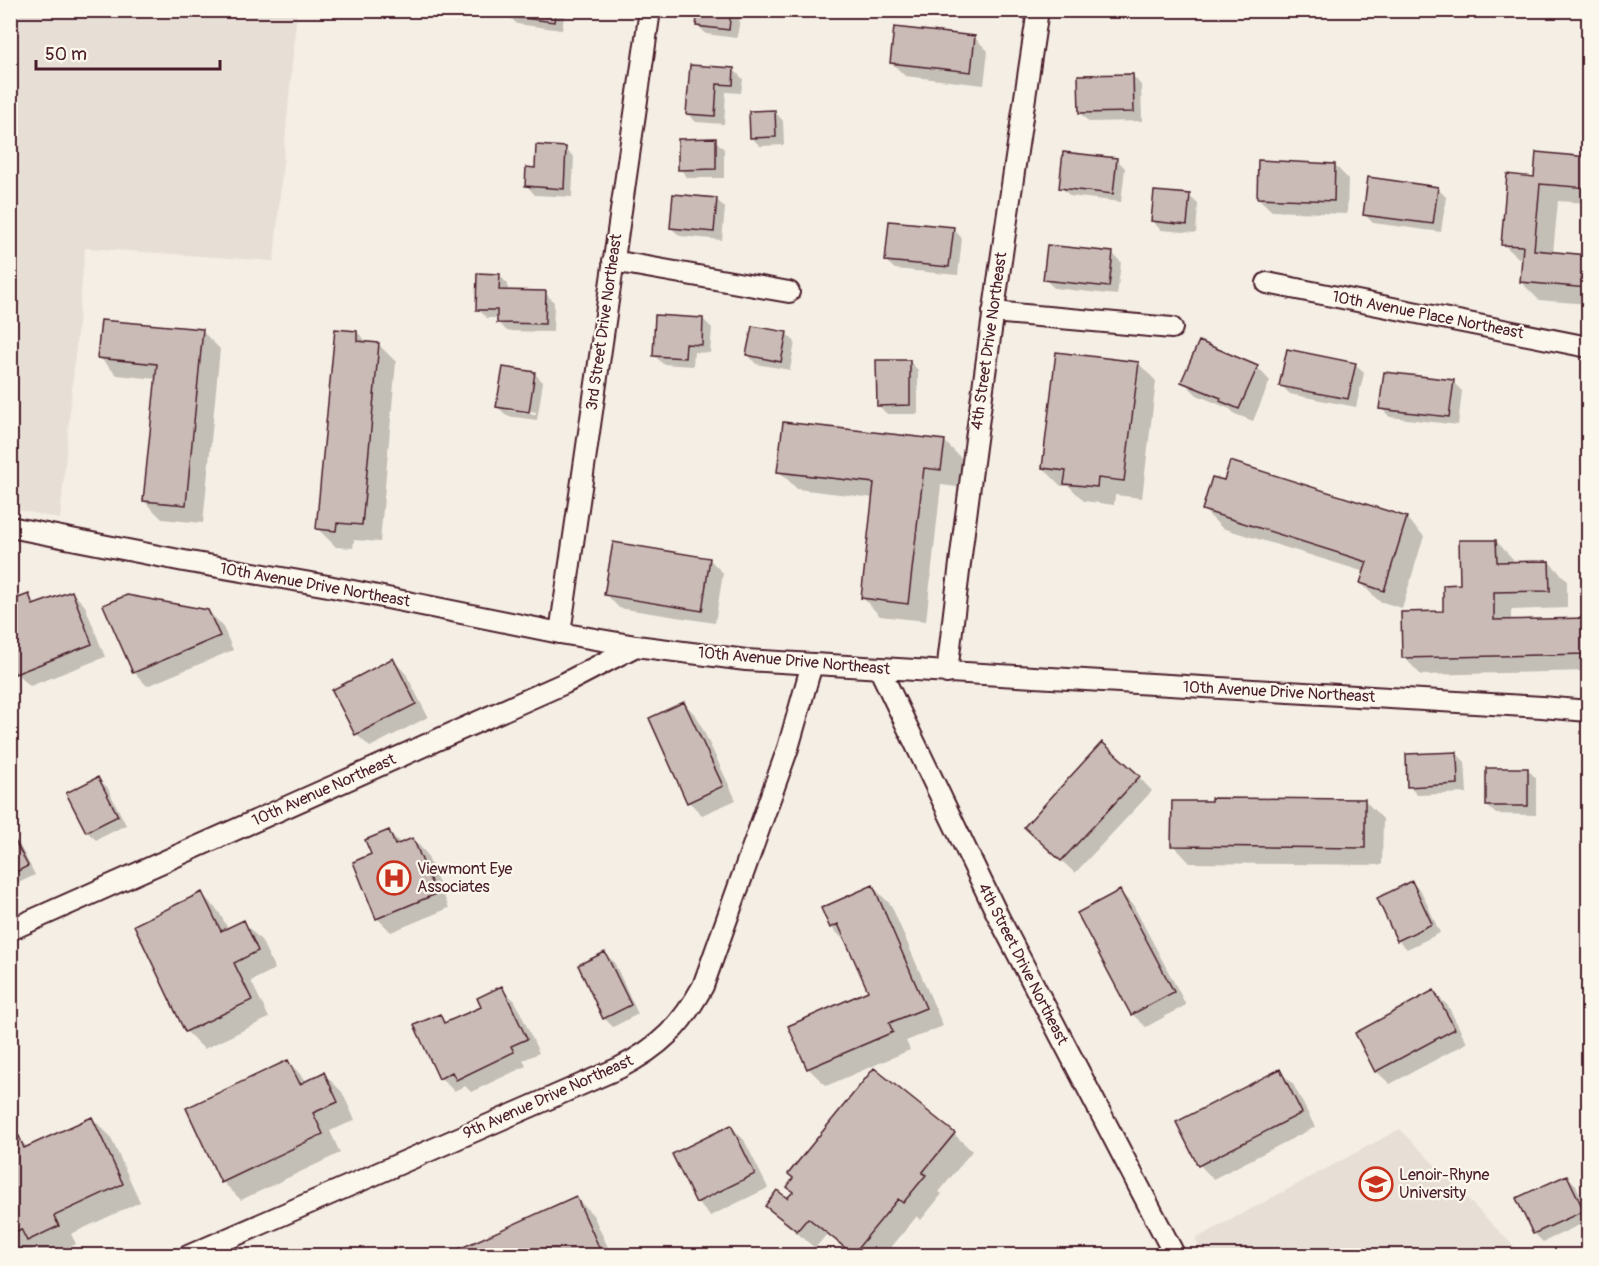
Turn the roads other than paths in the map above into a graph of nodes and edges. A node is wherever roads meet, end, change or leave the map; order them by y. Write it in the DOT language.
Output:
graph roads {
  1 [pos="650,10"];
  2 [pos="1038,10"];
  3 [pos="613,261"];
  4 [pos="1267,284"];
  5 [pos="789,292"];
  6 [pos="993,312"];
  7 [pos="1172,328"];
  8 [pos="1588,347"];
  9 [pos="10,527"];
  10 [pos="560,633"];
  11 [pos="636,646"];
  12 [pos="812,664"];
  13 [pos="879,668"];
  14 [pos="947,673"];
  15 [pos="1588,711"];
  16 [pos="10,930"];
  17 [pos="188,1256"];
  18 [pos="1174,1256"];
  1 -- 3 [label="street, 3rd Street Drive Northeast"];
  2 -- 6 [label="street, 4th Street Drive Northeast"];
  3 -- 5 [label="street"];
  3 -- 10 [label="street, 3rd Street Drive Northeast"];
  4 -- 8 [label="street, 10th Avenue Place Northeast"];
  6 -- 7 [label="street"];
  6 -- 14 [label="street, 4th Street Drive Northeast"];
  9 -- 10 [label="street, 10th Avenue Drive Northeast"];
  10 -- 11 [label="street, 10th Avenue Drive Northeast"];
  11 -- 12 [label="street, 10th Avenue Drive Northeast"];
  11 -- 16 [label="street, 10th Avenue Northeast"];
  12 -- 13 [label="street, 10th Avenue Drive Northeast"];
  12 -- 17 [label="street, 9th Avenue Drive Northeast"];
  13 -- 14 [label="street, 10th Avenue Drive Northeast"];
  13 -- 18 [label="street, 4th Street Drive Northeast"];
  14 -- 15 [label="street, 10th Avenue Drive Northeast"];
}
